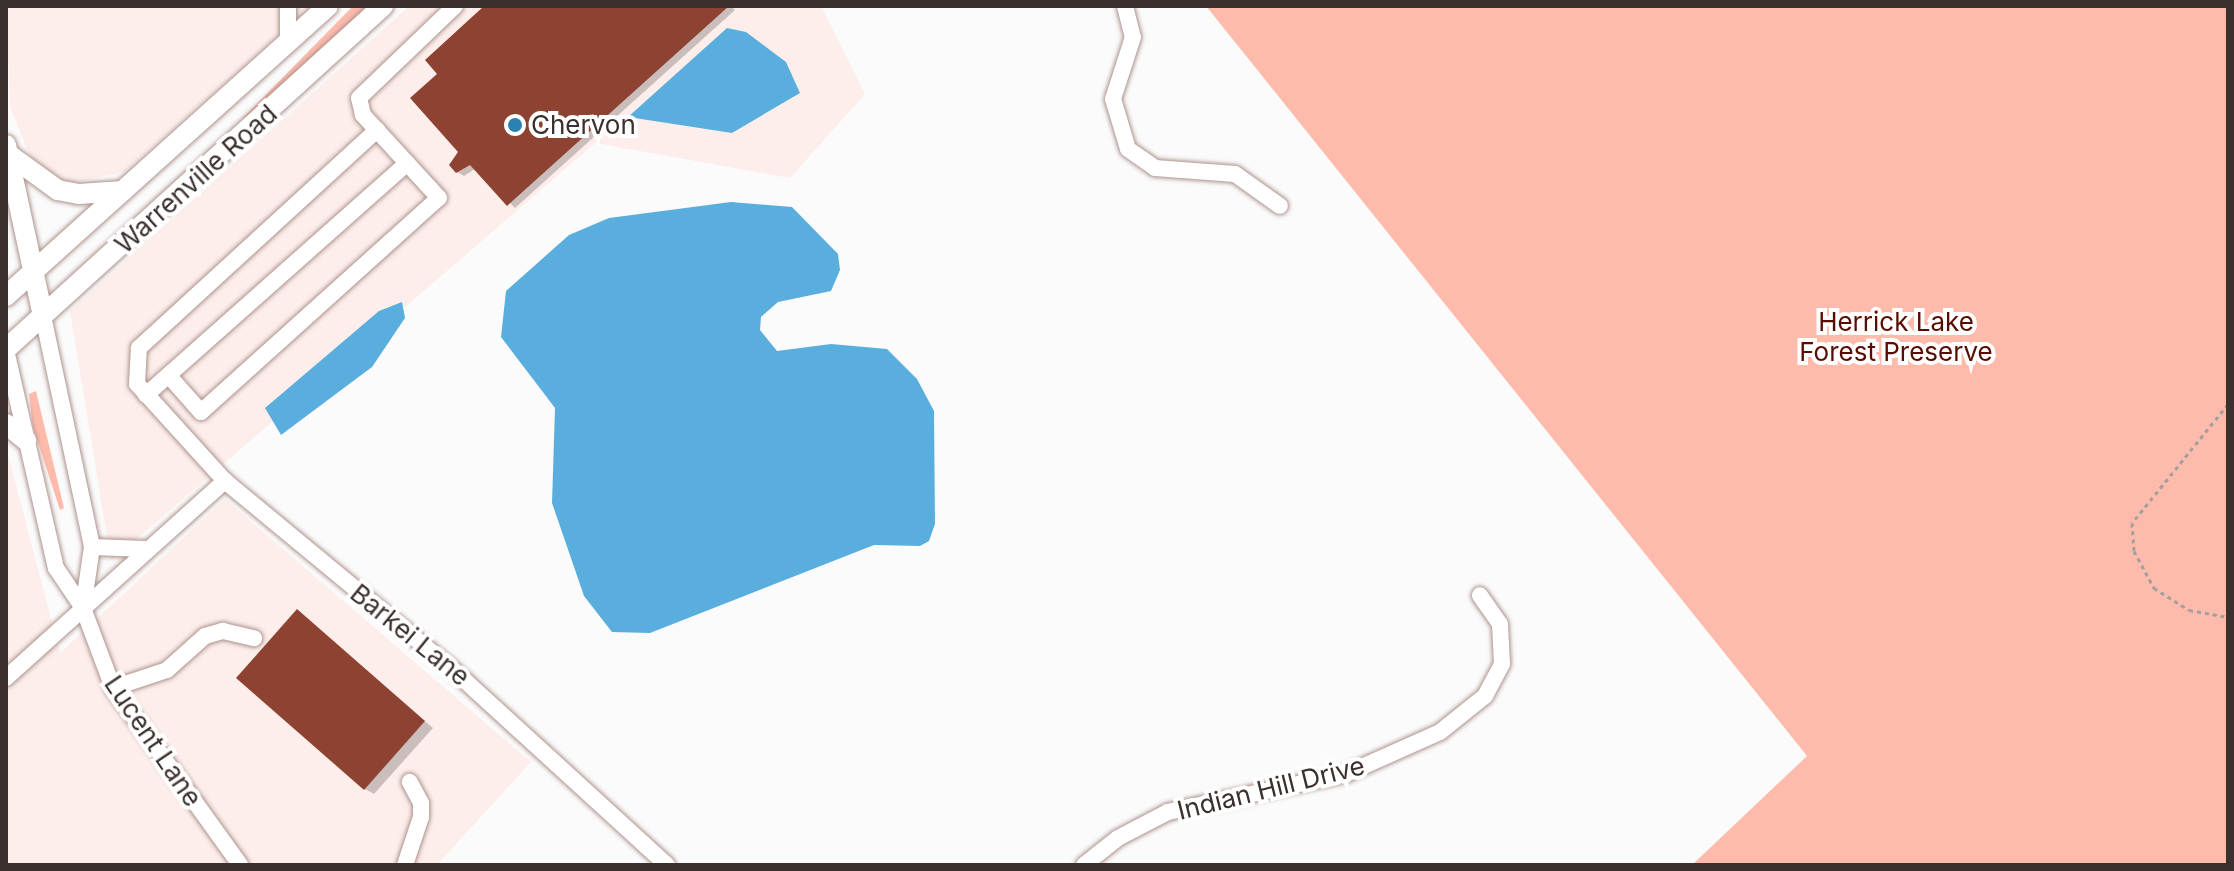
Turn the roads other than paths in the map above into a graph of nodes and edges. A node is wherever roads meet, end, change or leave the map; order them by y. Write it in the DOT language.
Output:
graph roads {
  1 [pos="288,6"];
  2 [pos="328,6"];
  3 [pos="383,6"];
  4 [pos="455,6"];
  5 [pos="1125,6"];
  6 [pos="288,43"];
  7 [pos="377,130"];
  8 [pos="7,149"];
  9 [pos="407,163"];
  10 [pos="123,191"];
  11 [pos="1280,206"];
  12 [pos="33,272"];
  13 [pos="6,296"];
  14 [pos="43,316"];
  15 [pos="6,349"];
  16 [pos="169,376"];
  17 [pos="146,395"];
  18 [pos="6,424"];
  19 [pos="26,440"];
  20 [pos="225,481"];
  21 [pos="92,547"];
  22 [pos="146,549"];
  23 [pos="1480,595"];
  24 [pos="83,608"];
  25 [pos="254,638"];
  26 [pos="6,678"];
  27 [pos="113,688"];
  28 [pos="410,782"];
  29 [pos="240,865"];
  30 [pos="405,865"];
  31 [pos="667,865"];
  32 [pos="1084,865"];
  1 -- 6 [label="street"];
  2 -- 6 [label="main road, Warrenville Road"];
  3 -- 14 [label="main road, Warrenville Road"];
  4 -- 7 [label="street"];
  5 -- 11 [label="street"];
  6 -- 10 [label="main road, Warrenville Road"];
  7 -- 9 [label="street"];
  7 -- 17 [label="street"];
  8 -- 10 [label="main road"];
  8 -- 12 [label="main road"];
  9 -- 16 [label="street"];
  9 -- 16 [label="street"];
  10 -- 12 [label="main road, Warrenville Road"];
  12 -- 13 [label="main road, Warrenville Road"];
  12 -- 14 [label="main road"];
  14 -- 15 [label="main road, Warrenville Road"];
  14 -- 21 [label="street, Lucent Lane"];
  15 -- 19 [label="street, Lucent Lane"];
  16 -- 17 [label="street"];
  17 -- 20 [label="street, Barkei Lane"];
  18 -- 19 [label="main road"];
  19 -- 24 [label="street, Lucent Lane"];
  20 -- 22 [label="street"];
  20 -- 31 [label="street, Barkei Lane"];
  21 -- 22 [label="street"];
  21 -- 24 [label="street, Lucent Lane"];
  22 -- 24 [label="street"];
  23 -- 32 [label="street, Indian Hill Drive"];
  24 -- 26 [label="street"];
  24 -- 27 [label="street, Lucent Lane"];
  25 -- 27 [label="street"];
  27 -- 29 [label="street, Lucent Lane"];
  28 -- 30 [label="street"];
}
